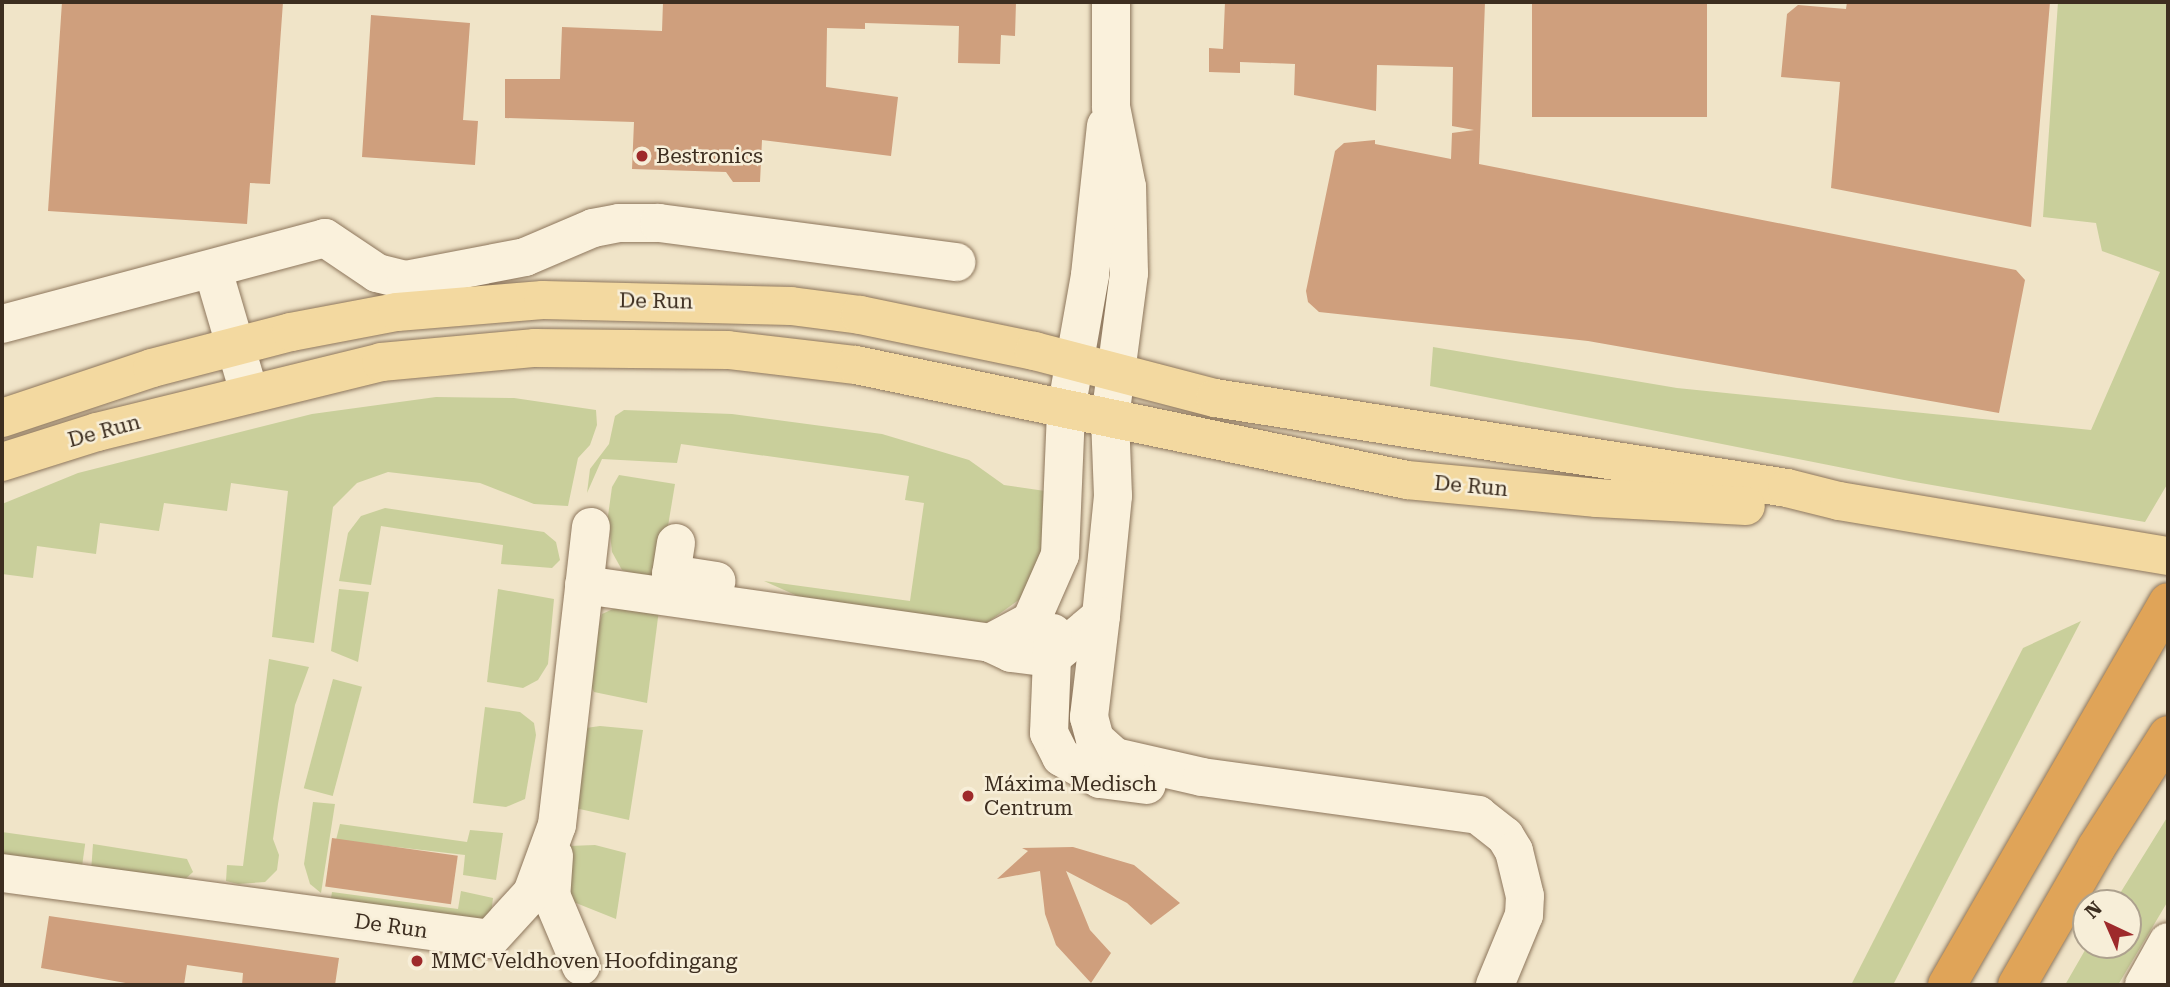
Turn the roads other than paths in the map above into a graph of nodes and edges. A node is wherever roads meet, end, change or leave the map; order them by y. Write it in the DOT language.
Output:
graph roads {
  1 [pos="1111,2"];
  2 [pos="1111,107"];
  3 [pos="956,262"];
  4 [pos="213,270"];
  5 [pos="2,324"];
  6 [pos="235,346"];
  7 [pos="1075,363"];
  8 [pos="1115,374"];
  9 [pos="249,393"];
  10 [pos="1066,410"];
  11 [pos="2,418"];
  12 [pos="1110,418"];
  13 [pos="2,462"];
  14 [pos="1839,502"];
  15 [pos="591,527"];
  16 [pos="676,543"];
  17 [pos="1060,555"];
  18 [pos="2168,556"];
  19 [pos="584,585"];
  20 [pos="2168,602"];
  21 [pos="802,615"];
  22 [pos="1101,616"];
  23 [pos="990,643"];
  24 [pos="1051,658"];
  25 [pos="2168,735"];
  26 [pos="1296,790"];
  27 [pos="557,825"];
  28 [pos="2,873"];
  29 [pos="2168,943"];
  30 [pos="581,966"];
  31 [pos="1495,985"];
  32 [pos="1947,985"];
  33 [pos="2017,985"];
  34 [pos="2144,985"];
  1 -- 2 [label="street"];
  2 -- 7 [label="street"];
  2 -- 8 [label="street"];
  3 -- 4 [label="street"];
  4 -- 5 [label="street"];
  4 -- 6 [label="street"];
  6 -- 7 [label="main road, De Run"];
  6 -- 9 [label="street"];
  6 -- 11 [label="main road, De Run"];
  7 -- 8 [label="main road, De Run"];
  7 -- 10 [label="street"];
  8 -- 12 [label="street"];
  8 -- 14 [label="main road, De Run"];
  9 -- 10 [label="main road, De Run"];
  9 -- 13 [label="main road, De Run"];
  10 -- 12 [label="main road, De Run"];
  10 -- 17 [label="street"];
  12 -- 14 [label="main road, De Run"];
  12 -- 22 [label="street"];
  14 -- 18 [label="main road, De Run"];
  15 -- 19 [label="street, De Run"];
  16 -- 21 [label="street"];
  17 -- 23 [label="street"];
  17 -- 24 [label="street"];
  19 -- 21 [label="street"];
  19 -- 27 [label="street, De Run"];
  20 -- 32 [label="highway"];
  21 -- 23 [label="street"];
  22 -- 24 [label="street"];
  22 -- 26 [label="street"];
  23 -- 24 [label="street"];
  24 -- 26 [label="street"];
  25 -- 33 [label="highway"];
  26 -- 31 [label="street"];
  27 -- 28 [label="street, De Run"];
  27 -- 30 [label="street"];
  29 -- 34 [label="street"];
}
